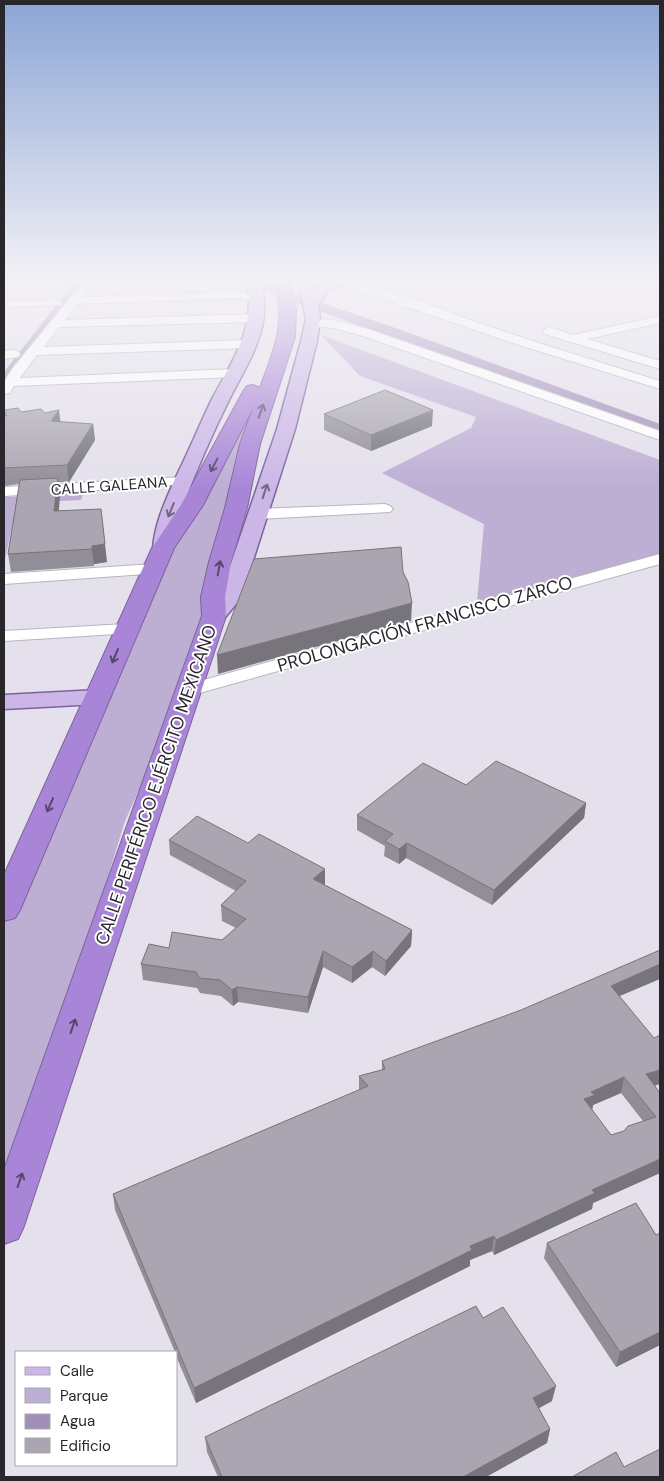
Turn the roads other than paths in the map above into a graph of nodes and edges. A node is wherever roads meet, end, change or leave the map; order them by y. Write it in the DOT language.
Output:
graph roads {
  1 [pos="79,350"];
  2 [pos="131,350"];
  3 [pos="140,350"];
  4 [pos="245,350"];
  5 [pos="275,350"];
  6 [pos="277,350"];
  7 [pos="307,350"];
  8 [pos="416,350"];
  9 [pos="549,350"];
  10 [pos="613,350"];
  11 [pos="652,350"];
  12 [pos="34,351"];
  13 [pos="13,352"];
  14 [pos="275,355"];
  15 [pos="629,355"];
  16 [pos="660,365"];
  17 [pos="4,368"];
  18 [pos="235,373"];
  19 [pos="660,385"];
  20 [pos="8,387"];
  21 [pos="660,436"];
  22 [pos="184,481"];
  23 [pos="4,492"];
  24 [pos="385,509"];
  25 [pos="258,514"];
  26 [pos="159,559"];
  27 [pos="660,559"];
  28 [pos="4,579"];
  29 [pos="214,616"];
  30 [pos="126,630"];
  31 [pos="4,636"];
  32 [pos="189,690"];
  33 [pos="98,697"];
  34 [pos="4,702"];
  35 [pos="4,910"];
  36 [pos="4,1226"];
  1 -- 12 [label="street"];
  2 -- 20 [label="street"];
  3 -- 18 [label="street"];
  4 -- 18 [label="main road"];
  5 -- 14 [label="highway, CALLE PERIFÉRICO EJÉRCITO MEXICANO"];
  6 -- 14 [label="highway, CALLE PERIFÉRICO EJÉRCITO MEXICANO"];
  25 -- 7 [label="main road, one-way"];
  8 -- 21 [label="street"];
  9 -- 19 [label="street"];
  10 -- 15 [label="street"];
  11 -- 15 [label="street"];
  12 -- 20 [label="street"];
  13 -- 17 [label="street"];
  14 -- 26 [label="highway, CALLE PERIFÉRICO EJÉRCITO MEXICANO, one-way"];
  29 -- 14 [label="highway, CALLE PERIFÉRICO EJÉRCITO MEXICANO, one-way"];
  15 -- 16 [label="street"];
  18 -- 22 [label="main road"];
  22 -- 23 [label="street, CALLE GALEANA"];
  22 -- 26 [label="main road, one-way"];
  24 -- 25 [label="street"];
  25 -- 29 [label="main road"];
  26 -- 28 [label="street"];
  26 -- 30 [label="highway, CALLE PERIFÉRICO EJÉRCITO MEXICANO"];
  27 -- 32 [label="street, PROLONGACIÓN FRANCISCO ZARCO"];
  29 -- 32 [label="highway, CALLE PERIFÉRICO EJÉRCITO MEXICANO"];
  30 -- 31 [label="street"];
  30 -- 33 [label="highway, CALLE PERIFÉRICO EJÉRCITO MEXICANO, one-way"];
  36 -- 32 [label="highway, CALLE PERIFÉRICO EJÉRCITO MEXICANO, one-way"];
  33 -- 34 [label="main road"];
  33 -- 35 [label="highway, CALLE PERIFÉRICO EJÉRCITO MEXICANO, one-way"];
}
